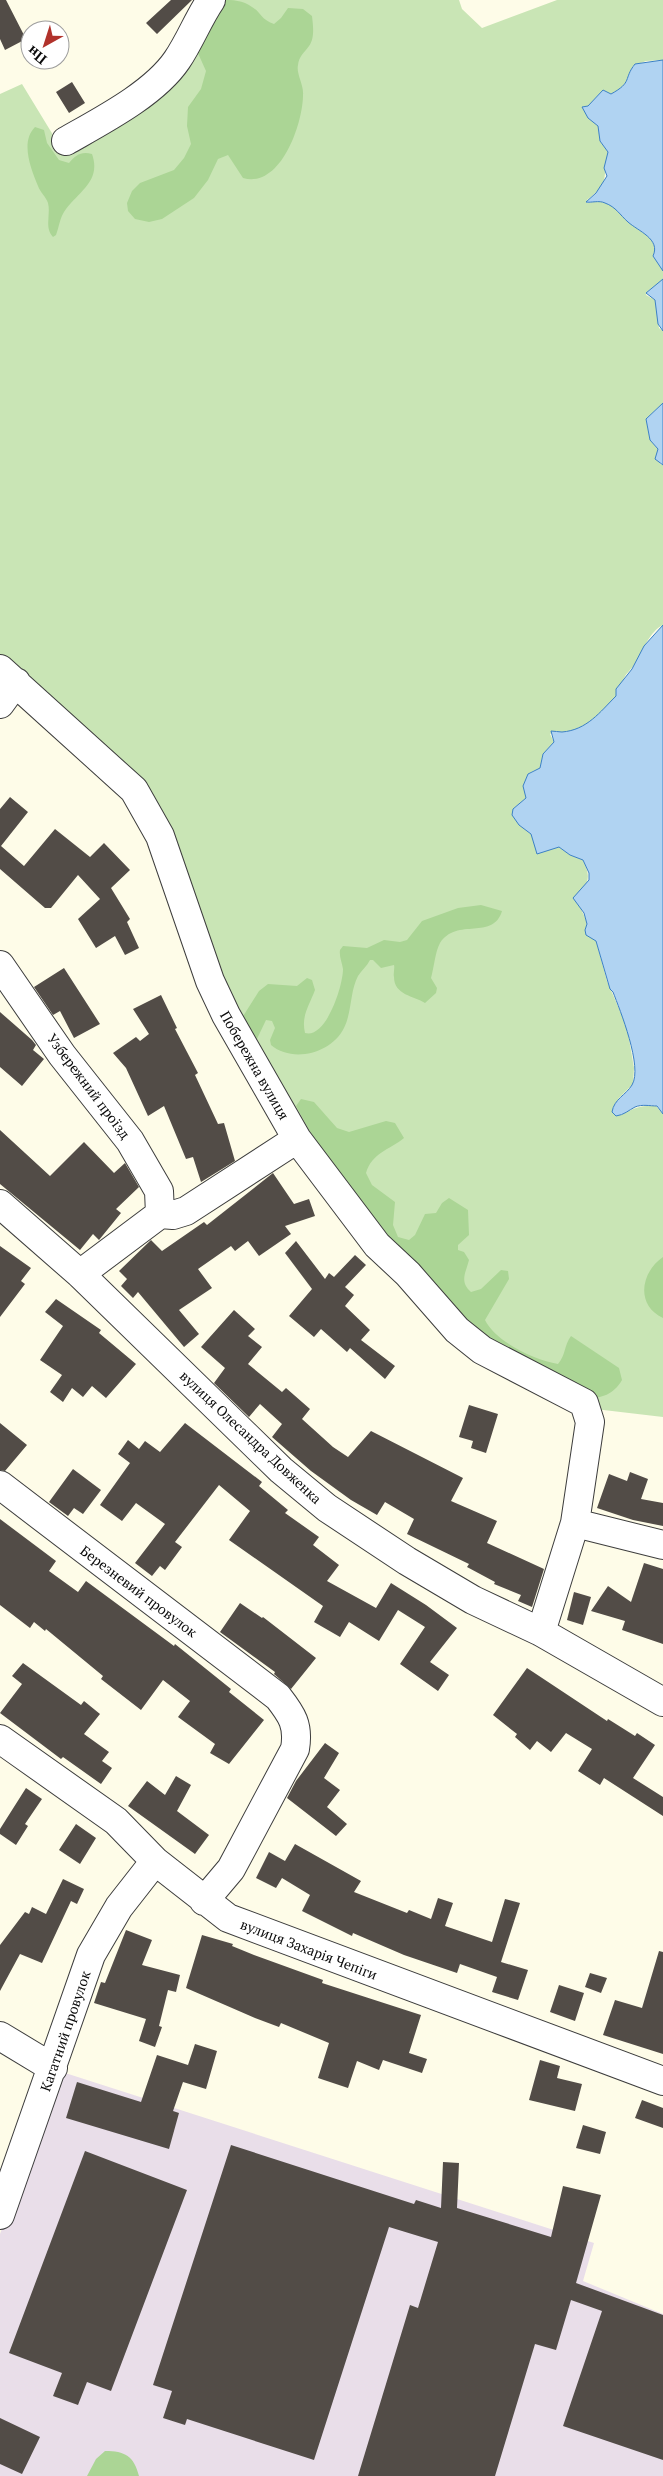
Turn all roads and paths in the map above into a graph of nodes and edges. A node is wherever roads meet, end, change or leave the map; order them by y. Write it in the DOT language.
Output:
graph roads {
  1 [pos="211,0"];
  2 [pos="66,142"];
  3 [pos="8,676"];
  4 [pos="0,704"];
  5 [pos="0,965"];
  6 [pos="297,1139"];
  7 [pos="0,1204"];
  8 [pos="160,1214"];
  9 [pos="80,1274"];
  10 [pos="0,1485"];
  11 [pos="575,1523"];
  12 [pos="663,1545"];
  13 [pos="541,1632"];
  14 [pos="663,1702"];
  15 [pos="0,1739"];
  16 [pos="155,1861"];
  17 [pos="204,1901"];
  18 [pos="0,2036"];
  19 [pos="53,2068"];
  20 [pos="663,2081"];
  21 [pos="0,2215"];
  1 -- 2 [label="street"];
  3 -- 4 [label="street"];
  3 -- 6 [label="street, Побережна вулиця"];
  5 -- 8 [label="street, Узбережний проїзд"];
  6 -- 8 [label="street"];
  6 -- 11 [label="street, Побережна вулиця"];
  7 -- 9 [label="street, вулиця Олесандра Довженка"];
  8 -- 9 [label="street"];
  9 -- 13 [label="street, вулиця Олесандра Довженка"];
  10 -- 17 [label="street, Березневий провулок"];
  11 -- 12 [label="street"];
  11 -- 13 [label="street"];
  13 -- 14 [label="street, вулиця Олесандра Довженка"];
  15 -- 16 [label="street, вулиця Захарія Чепіги"];
  16 -- 17 [label="street, вулиця Захарія Чепіги"];
  16 -- 19 [label="street, Кагатний провулок"];
  17 -- 20 [label="street, вулиця Захарія Чепіги"];
  18 -- 19 [label="street"];
  19 -- 21 [label="street, Кагатний провулок"];
}
